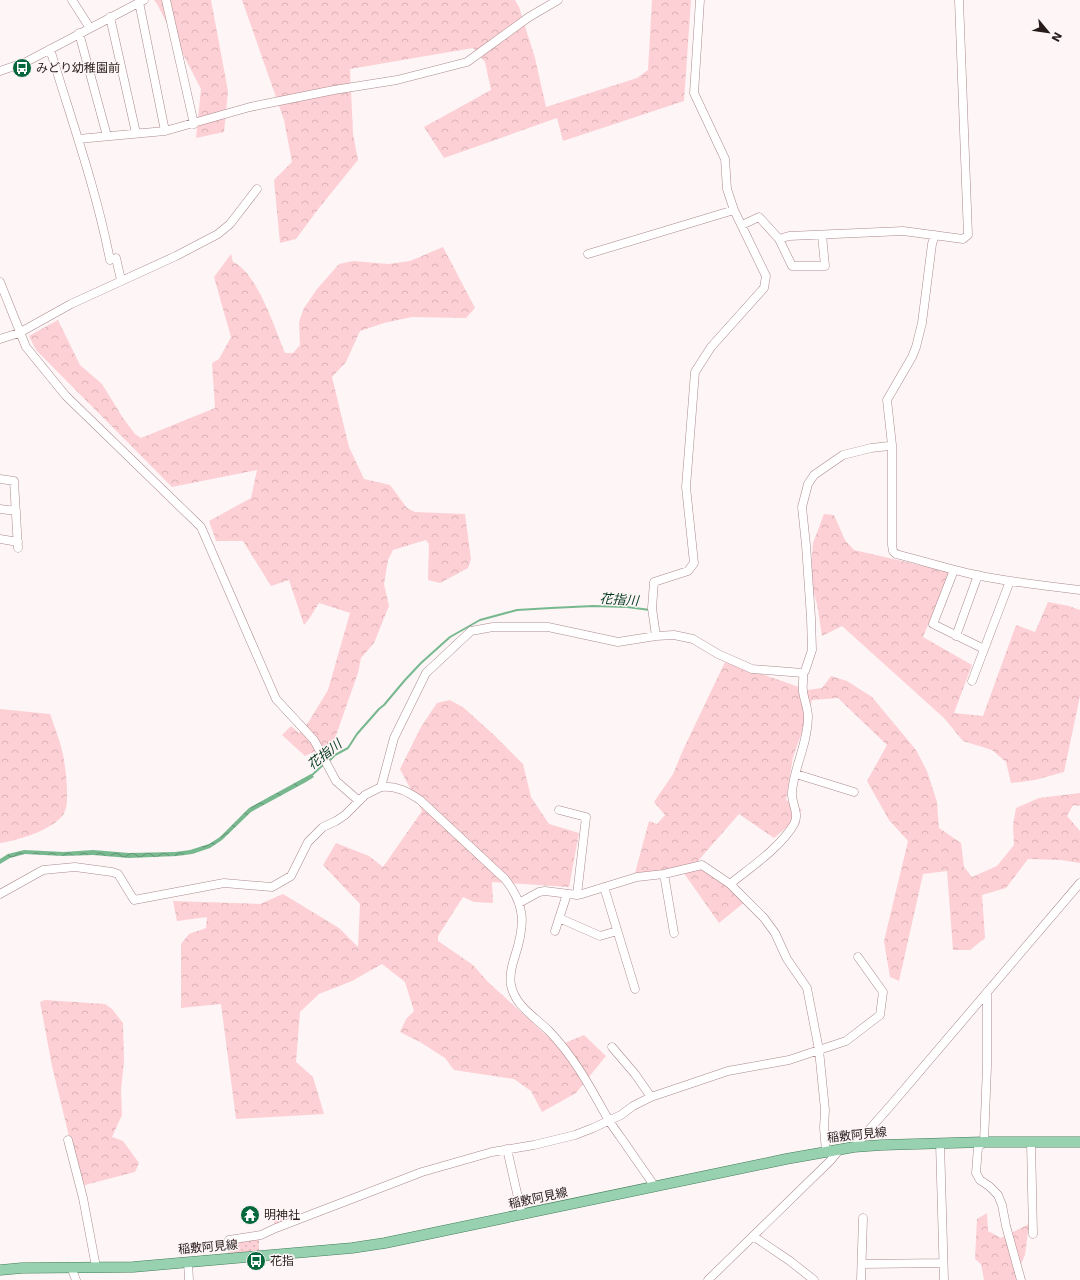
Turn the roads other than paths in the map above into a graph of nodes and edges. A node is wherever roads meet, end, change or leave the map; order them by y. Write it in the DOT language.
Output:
graph roads {
  1 [pos="72,0"];
  2 [pos="166,0"];
  3 [pos="558,0"];
  4 [pos="700,0"];
  5 [pos="959,0"];
  6 [pos="142,1"];
  7 [pos="110,17"];
  8 [pos="90,28"];
  9 [pos="79,33"];
  10 [pos="50,49"];
  11 [pos="0,71"];
  12 [pos="194,124"];
  13 [pos="165,131"];
  14 [pos="136,133"];
  15 [pos="107,136"];
  16 [pos="78,139"];
  17 [pos="257,189"];
  18 [pos="734,210"];
  19 [pos="742,225"];
  20 [pos="822,235"];
  21 [pos="935,235"];
  22 [pos="779,239"];
  23 [pos="588,254"];
  24 [pos="121,280"];
  25 [pos="0,282"];
  26 [pos="19,333"];
  27 [pos="0,339"];
  28 [pos="892,445"];
  29 [pos="0,479"];
  30 [pos="0,508"];
  31 [pos="16,511"];
  32 [pos="0,539"];
  33 [pos="954,570"];
  34 [pos="978,575"];
  35 [pos="1010,581"];
  36 [pos="1080,590"];
  37 [pos="656,636"];
  38 [pos="956,636"];
  39 [pos="984,649"];
  40 [pos="803,673"];
  41 [pos="972,681"];
  42 [pos="796,774"];
  43 [pos="381,787"];
  44 [pos="854,792"];
  45 [pos="359,801"];
  46 [pos="559,810"];
  47 [pos="664,874"];
  48 [pos="1080,883"];
  49 [pos="730,884"];
  50 [pos="604,887"];
  51 [pos="0,894"];
  52 [pos="567,894"];
  53 [pos="577,895"];
  54 [pos="519,903"];
  55 [pos="559,918"];
  56 [pos="555,931"];
  57 [pos="617,931"];
  58 [pos="674,933"];
  59 [pos="858,957"];
  60 [pos="635,990"];
  61 [pos="987,992"];
  62 [pos="612,1046"];
  63 [pos="819,1050"];
  64 [pos="651,1097"];
  65 [pos="609,1120"];
  66 [pos="68,1140"];
  67 [pos="984,1142"];
  68 [pos="1031,1142"];
  69 [pos="1080,1142"];
  70 [pos="940,1143"];
  71 [pos="854,1147"];
  72 [pos="507,1149"];
  73 [pos="840,1149"];
  74 [pos="826,1152"];
  75 [pos="655,1187"];
  76 [pos="522,1215"];
  77 [pos="863,1218"];
  78 [pos="1033,1234"];
  79 [pos="753,1236"];
  80 [pos="229,1240"];
  81 [pos="188,1262"];
  82 [pos="943,1263"];
  83 [pos="862,1264"];
  84 [pos="71,1267"];
  85 [pos="96,1267"];
  86 [pos="0,1270"];
  87 [pos="76,1280"];
  88 [pos="189,1280"];
  89 [pos="708,1280"];
  90 [pos="814,1280"];
  91 [pos="862,1280"];
  92 [pos="944,1280"];
  93 [pos="1021,1280"];
  1 -- 8 [label="street"];
  2 -- 12 [label="street"];
  3 -- 12 [label="street"];
  4 -- 18 [label="street"];
  5 -- 21 [label="street"];
  6 -- 7 [label="street"];
  6 -- 13 [label="street"];
  7 -- 8 [label="street"];
  7 -- 14 [label="street"];
  8 -- 9 [label="street"];
  9 -- 10 [label="street"];
  9 -- 15 [label="street"];
  10 -- 11 [label="street"];
  10 -- 16 [label="street"];
  12 -- 13 [label="street"];
  13 -- 14 [label="street"];
  14 -- 15 [label="street"];
  15 -- 16 [label="street"];
  16 -- 24 [label="street"];
  17 -- 24 [label="street"];
  18 -- 19 [label="street"];
  18 -- 23 [label="street"];
  19 -- 22 [label="street"];
  19 -- 37 [label="street"];
  20 -- 21 [label="street"];
  20 -- 22 [label="street"];
  20 -- 22 [label="street"];
  21 -- 28 [label="street"];
  24 -- 26 [label="street"];
  25 -- 26 [label="street"];
  26 -- 27 [label="street"];
  26 -- 45 [label="street"];
  28 -- 33 [label="street"];
  28 -- 40 [label="street"];
  29 -- 31 [label="street"];
  30 -- 31 [label="street"];
  31 -- 32 [label="street"];
  33 -- 34 [label="street"];
  33 -- 38 [label="street"];
  34 -- 35 [label="street"];
  34 -- 38 [label="street"];
  35 -- 36 [label="street"];
  35 -- 39 [label="street"];
  37 -- 40 [label="street"];
  37 -- 43 [label="street"];
  38 -- 39 [label="street"];
  39 -- 41 [label="street"];
  40 -- 42 [label="street"];
  42 -- 44 [label="street"];
  42 -- 49 [label="street"];
  43 -- 45 [label="street"];
  43 -- 54 [label="street"];
  45 -- 51 [label="street"];
  46 -- 53 [label="street"];
  47 -- 49 [label="street"];
  47 -- 50 [label="street"];
  47 -- 58 [label="street"];
  48 -- 61 [label="street"];
  49 -- 63 [label="street"];
  50 -- 53 [label="street"];
  50 -- 57 [label="street"];
  52 -- 53 [label="street"];
  52 -- 54 [label="street"];
  52 -- 55 [label="street"];
  54 -- 65 [label="street"];
  55 -- 56 [label="street"];
  55 -- 57 [label="street"];
  57 -- 60 [label="street"];
  59 -- 63 [label="street"];
  61 -- 67 [label="street"];
  61 -- 71 [label="street"];
  62 -- 64 [label="street"];
  63 -- 64 [label="street"];
  63 -- 74 [label="street"];
  64 -- 65 [label="street"];
  65 -- 72 [label="street"];
  65 -- 75 [label="street"];
  66 -- 85 [label="street"];
  67 -- 68 [label="main road, 稲敷阿見線"];
  67 -- 70 [label="main road, 稲敷阿見線"];
  67 -- 93 [label="street"];
  68 -- 69 [label="main road, 稲敷阿見線"];
  68 -- 78 [label="street"];
  70 -- 71 [label="main road, 稲敷阿見線"];
  70 -- 82 [label="street"];
  71 -- 73 [label="main road, 稲敷阿見線"];
  72 -- 76 [label="street"];
  72 -- 80 [label="street"];
  73 -- 74 [label="main road, 稲敷阿見線"];
  73 -- 79 [label="street"];
  74 -- 75 [label="main road, 稲敷阿見線"];
  75 -- 76 [label="main road, 稲敷阿見線"];
  76 -- 81 [label="main road, 稲敷阿見線"];
  77 -- 83 [label="street"];
  79 -- 89 [label="street"];
  79 -- 90 [label="street"];
  81 -- 85 [label="main road, 稲敷阿見線"];
  81 -- 88 [label="street"];
  82 -- 83 [label="street"];
  82 -- 92 [label="street"];
  83 -- 91 [label="street"];
  84 -- 85 [label="main road, 稲敷阿見線"];
  84 -- 86 [label="main road, 稲敷阿見線"];
  84 -- 87 [label="street"];
}
